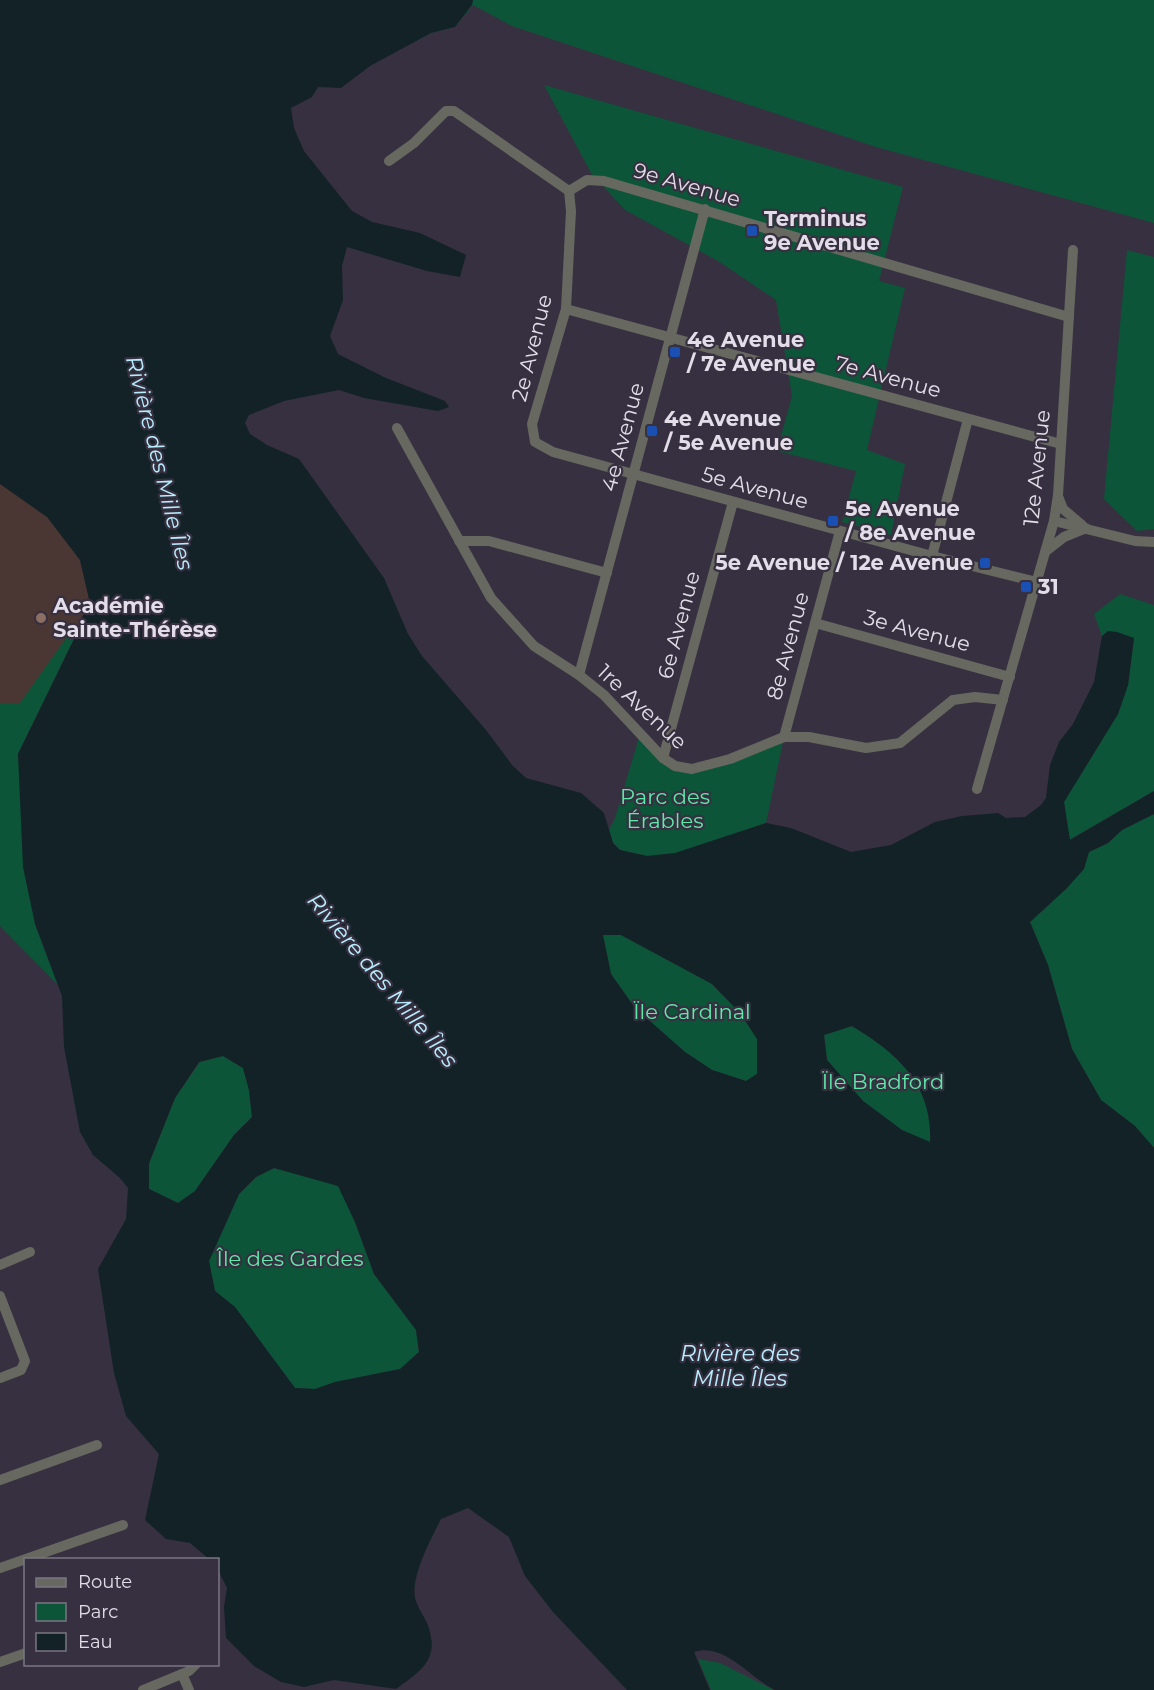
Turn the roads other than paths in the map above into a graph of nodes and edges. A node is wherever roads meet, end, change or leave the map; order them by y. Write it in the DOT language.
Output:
graph roads {
  1 [pos="389,161"];
  2 [pos="569,191"];
  3 [pos="705,210"];
  4 [pos="1073,250"];
  5 [pos="566,309"];
  6 [pos="1069,317"];
  7 [pos="670,337"];
  8 [pos="968,419"];
  9 [pos="397,428"];
  10 [pos="535,442"];
  11 [pos="1060,444"];
  12 [pos="633,474"];
  13 [pos="1058,495"];
  14 [pos="733,502"];
  15 [pos="1054,521"];
  16 [pos="1087,528"];
  17 [pos="840,531"];
  18 [pos="459,541"];
  19 [pos="1154,542"];
  20 [pos="1046,552"];
  21 [pos="932,556"];
  22 [pos="607,573"];
  23 [pos="1037,582"];
  24 [pos="815,623"];
  25 [pos="579,675"];
  26 [pos="1010,677"];
  27 [pos="1003,700"];
  28 [pos="784,737"];
  29 [pos="663,758"];
  30 [pos="977,789"];
  31 [pos="30,1252"];
  32 [pos="0,1265"];
  33 [pos="0,1296"];
  34 [pos="0,1378"];
  35 [pos="98,1445"];
  36 [pos="0,1480"];
  37 [pos="123,1525"];
  38 [pos="29,1558"];
  39 [pos="24,1560"];
  40 [pos="0,1568"];
  41 [pos="24,1654"];
  42 [pos="0,1662"];
  43 [pos="195,1666"];
  44 [pos="182,1674"];
  45 [pos="143,1690"];
  46 [pos="189,1690"];
  1 -- 2 [label="street"];
  2 -- 3 [label="street, 9e Avenue"];
  2 -- 5 [label="street, 2e Avenue"];
  3 -- 6 [label="street, 9e Avenue"];
  3 -- 7 [label="street, 4e Avenue"];
  4 -- 6 [label="street, 12e Avenue"];
  5 -- 7 [label="street, 7e Avenue"];
  5 -- 10 [label="street, 2e Avenue"];
  6 -- 11 [label="street, 12e Avenue"];
  7 -- 8 [label="street, 7e Avenue"];
  7 -- 12 [label="street, 4e Avenue"];
  8 -- 11 [label="street, 7e Avenue"];
  8 -- 21 [label="street"];
  9 -- 18 [label="street, 1re Avenue"];
  10 -- 12 [label="street, 5e Avenue"];
  11 -- 13 [label="street, 12e Avenue"];
  12 -- 14 [label="street, 5e Avenue"];
  12 -- 22 [label="street, 4e Avenue"];
  13 -- 15 [label="street, 12e Avenue"];
  13 -- 16 [label="street"];
  14 -- 17 [label="street, 5e Avenue"];
  14 -- 29 [label="street, 6e Avenue"];
  15 -- 16 [label="street"];
  15 -- 20 [label="street, 12e Avenue"];
  16 -- 19 [label="street"];
  16 -- 20 [label="street"];
  17 -- 21 [label="street, 5e Avenue"];
  17 -- 24 [label="street, 8e Avenue"];
  18 -- 22 [label="street"];
  18 -- 25 [label="street, 1re Avenue"];
  20 -- 23 [label="street, 12e Avenue"];
  21 -- 23 [label="street, 5e Avenue"];
  22 -- 25 [label="street, 4e Avenue"];
  23 -- 26 [label="street, 12e Avenue"];
  24 -- 26 [label="street, 3e Avenue"];
  24 -- 28 [label="street, 8e Avenue"];
  25 -- 29 [label="street, 1re Avenue"];
  26 -- 27 [label="street, 12e Avenue"];
  27 -- 28 [label="street, 1re Avenue"];
  27 -- 30 [label="street, 12e Avenue"];
  28 -- 29 [label="street, 1re Avenue"];
  31 -- 32 [label="street"];
  33 -- 34 [label="street"];
  35 -- 36 [label="street"];
  37 -- 38 [label="street"];
  39 -- 40 [label="street"];
  41 -- 42 [label="street"];
  43 -- 44 [label="street"];
  44 -- 45 [label="street"];
  44 -- 46 [label="street"];
}
